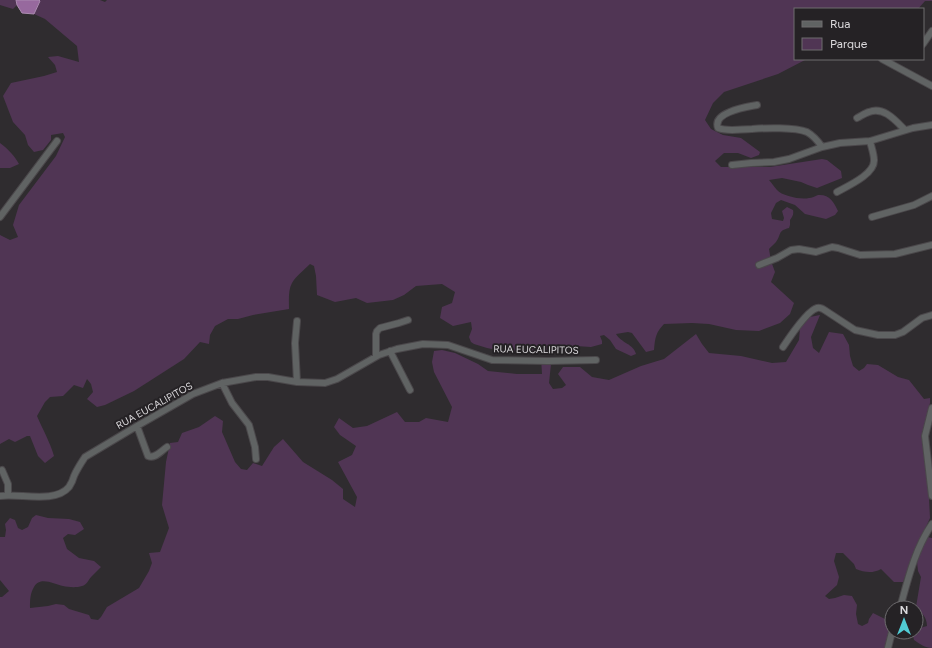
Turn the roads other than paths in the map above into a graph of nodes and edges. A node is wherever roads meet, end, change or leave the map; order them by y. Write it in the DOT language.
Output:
graph roads {
  1 [pos="932,31"];
  2 [pos="924,43"];
  3 [pos="884,60"];
  4 [pos="932,86"];
  5 [pos="757,105"];
  6 [pos="857,118"];
  7 [pos="932,125"];
  8 [pos="905,130"];
  9 [pos="57,141"];
  10 [pos="870,141"];
  11 [pos="822,148"];
  12 [pos="732,165"];
  13 [pos="837,192"];
  14 [pos="932,196"];
  15 [pos="0,217"];
  16 [pos="872,217"];
  17 [pos="932,245"];
  18 [pos="759,265"];
  19 [pos="932,315"];
  20 [pos="408,320"];
  21 [pos="297,321"];
  22 [pos="783,346"];
  23 [pos="390,351"];
  24 [pos="376,356"];
  25 [pos="596,360"];
  26 [pos="297,382"];
  27 [pos="222,383"];
  28 [pos="410,390"];
  29 [pos="932,408"];
  30 [pos="137,426"];
  31 [pos="167,447"];
  32 [pos="256,460"];
  33 [pos="2,470"];
  34 [pos="8,494"];
  35 [pos="0,496"];
  36 [pos="932,496"];
  37 [pos="932,524"];
  38 [pos="902,600"];
  1 -- 2 [label="street"];
  3 -- 4 [label="street"];
  5 -- 11 [label="street"];
  6 -- 8 [label="street"];
  7 -- 8 [label="street"];
  8 -- 10 [label="street"];
  9 -- 15 [label="street"];
  10 -- 11 [label="street"];
  10 -- 13 [label="street"];
  11 -- 12 [label="street"];
  14 -- 16 [label="street"];
  17 -- 18 [label="street"];
  19 -- 22 [label="street"];
  20 -- 24 [label="street"];
  21 -- 26 [label="street"];
  23 -- 24 [label="street, RUA EUCALIPITOS"];
  23 -- 25 [label="street, RUA EUCALIPITOS"];
  23 -- 28 [label="street"];
  24 -- 26 [label="street, RUA EUCALIPITOS"];
  26 -- 27 [label="street, RUA EUCALIPITOS"];
  27 -- 30 [label="street, RUA EUCALIPITOS"];
  27 -- 32 [label="street"];
  29 -- 36 [label="street"];
  30 -- 31 [label="street"];
  30 -- 34 [label="street, RUA EUCALIPITOS"];
  33 -- 34 [label="street"];
  34 -- 35 [label="street, RUA EUCALIPITOS"];
  37 -- 38 [label="street"];
}
